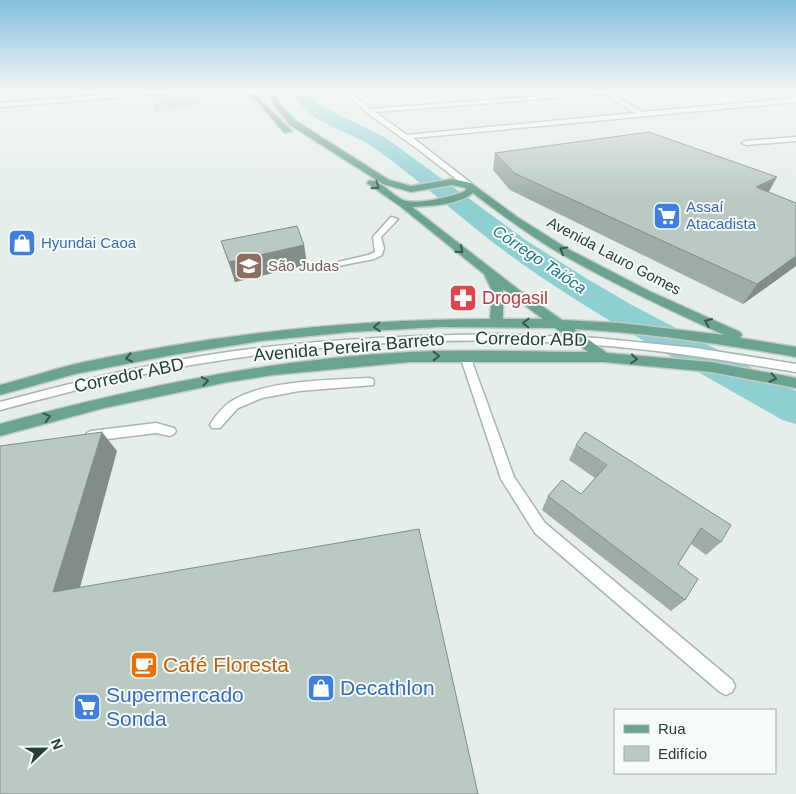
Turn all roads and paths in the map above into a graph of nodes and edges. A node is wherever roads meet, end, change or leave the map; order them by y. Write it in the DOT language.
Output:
graph roads {
  1 [pos="283,127"];
  2 [pos="299,127"];
  3 [pos="391,127"];
  4 [pos="513,127"];
  5 [pos="405,137"];
  6 [pos="297,138"];
  7 [pos="796,138"];
  8 [pos="746,144"];
  9 [pos="314,147"];
  10 [pos="445,166"];
  11 [pos="447,183"];
  12 [pos="469,187"];
  13 [pos="403,204"];
  14 [pos="394,219"];
  15 [pos="341,264"];
  16 [pos="487,272"];
  17 [pos="496,322"];
  18 [pos="556,323"];
  19 [pos="580,340"];
  20 [pos="752,343"];
  21 [pos="796,352"];
  22 [pos="465,356"];
  23 [pos="604,357"];
  24 [pos="796,368"];
  25 [pos="370,382"];
  26 [pos="796,383"];
  27 [pos="0,390"];
  28 [pos="0,406"];
  29 [pos="216,425"];
  30 [pos="0,430"];
  31 [pos="170,431"];
  32 [pos="74,438"];
  33 [pos="726,686"];
  1 -- 6 [label="main road"];
  2 -- 11 [label="main road"];
  3 -- 5 [label="street, Avenida Lauro Gomes"];
  4 -- 5 [label="street"];
  5 -- 10 [label="street, Avenida Lauro Gomes"];
  7 -- 8 [label="street"];
  9 -- 13 [label="main road, one-way"];
  10 -- 11 [label="street"];
  10 -- 12 [label="street, Avenida Lauro Gomes"];
  11 -- 12 [label="main road"];
  12 -- 13 [label="main road"];
  20 -- 12 [label="main road, Avenida Lauro Gomes, one-way"];
  13 -- 16 [label="main road, one-way"];
  14 -- 15 [label="lane"];
  16 -- 17 [label="main road"];
  16 -- 18 [label="main road"];
  18 -- 17 [label="main road, Avenida Pereira Barreto, one-way"];
  17 -- 27 [label="main road, Avenida Pereira Barreto, one-way"];
  18 -- 19 [label="main road"];
  18 -- 20 [label="main road, Avenida Pereira Barreto"];
  19 -- 23 [label="main road"];
  19 -- 24 [label="lane, Corredor ABD"];
  19 -- 28 [label="lane, Corredor ABD"];
  20 -- 21 [label="main road, Avenida Pereira Barreto"];
  22 -- 23 [label="main road, Avenida Pereira Barreto"];
  30 -- 22 [label="main road, Avenida Pereira Barreto, one-way"];
  22 -- 33 [label="lane"];
  23 -- 26 [label="main road, Avenida Pereira Barreto, one-way"];
  25 -- 29 [label="lane"];
  31 -- 32 [label="lane"];
}
